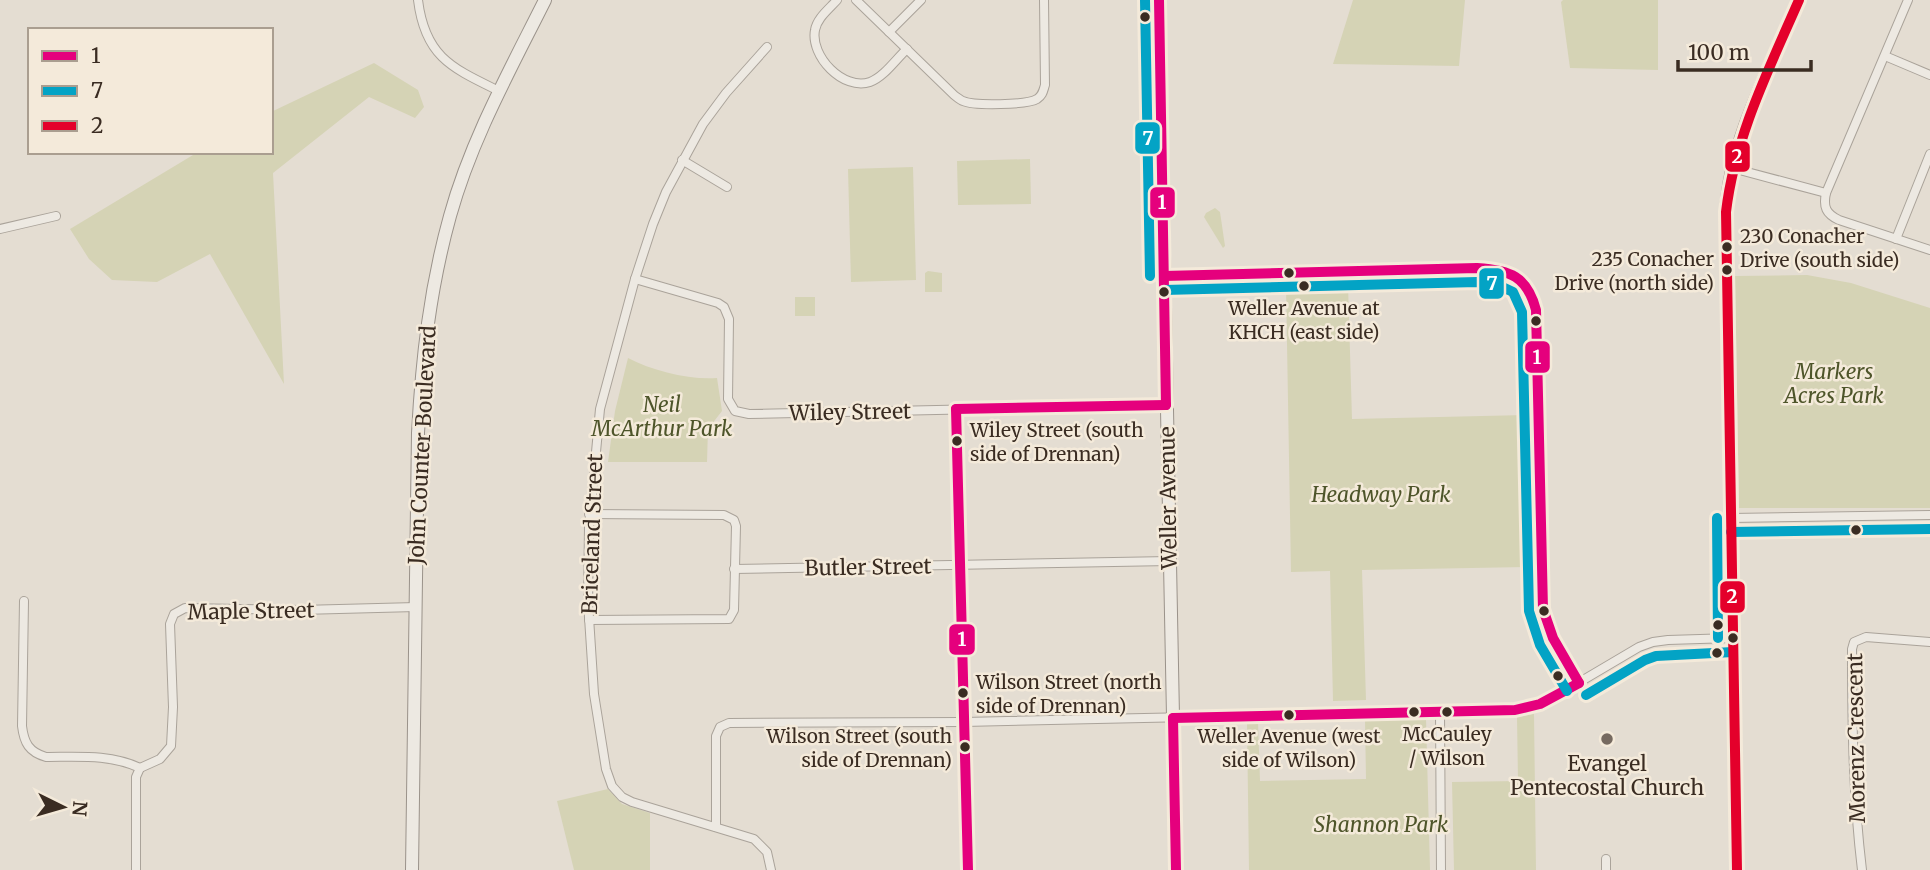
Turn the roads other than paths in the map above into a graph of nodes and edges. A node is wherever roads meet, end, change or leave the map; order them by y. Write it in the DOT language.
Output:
graph roads {
  1 [pos="418,0"];
  2 [pos="545,0"];
  3 [pos="837,0"];
  4 [pos="856,0"];
  5 [pos="921,0"];
  6 [pos="1044,0"];
  7 [pos="1160,0"];
  8 [pos="1799,0"];
  9 [pos="1908,0"];
  10 [pos="888,32"];
  11 [pos="767,47"];
  12 [pos="907,49"];
  13 [pos="1885,56"];
  14 [pos="1930,75"];
  15 [pos="499,91"];
  16 [pos="1930,154"];
  17 [pos="682,160"];
  18 [pos="1732,168"];
  19 [pos="727,187"];
  20 [pos="1826,193"];
  21 [pos="56,216"];
  22 [pos="0,229"];
  23 [pos="1896,239"];
  24 [pos="1930,250"];
  25 [pos="1164,276"];
  26 [pos="635,279"];
  27 [pos="1166,405"];
  28 [pos="956,409"];
  29 [pos="589,514"];
  30 [pos="1930,515"];
  31 [pos="1731,518"];
  32 [pos="1170,561"];
  33 [pos="961,566"];
  34 [pos="734,569"];
  35 [pos="24,601"];
  36 [pos="416,607"];
  37 [pos="589,620"];
  38 [pos="1732,638"];
  39 [pos="1930,642"];
  40 [pos="1578,683"];
  41 [pos="1440,712"];
  42 [pos="1173,718"];
  43 [pos="964,722"];
  44 [pos="140,768"];
  45 [pos="716,827"];
  46 [pos="1606,859"];
  47 [pos="135,870"];
  48 [pos="412,870"];
  49 [pos="771,870"];
  50 [pos="968,870"];
  51 [pos="1176,870"];
  52 [pos="1441,870"];
  53 [pos="1606,870"];
  54 [pos="1738,870"];
  55 [pos="1862,870"];
  1 -- 15 [label="street"];
  2 -- 15 [label="street, John Counter Boulevard"];
  3 -- 12 [label="street"];
  4 -- 10 [label="street"];
  5 -- 10 [label="street"];
  6 -- 12 [label="street"];
  7 -- 25 [label="street, Weller Avenue"];
  8 -- 18 [label="street"];
  9 -- 13 [label="street"];
  10 -- 12 [label="street"];
  11 -- 17 [label="street, Briceland Street"];
  13 -- 14 [label="street"];
  13 -- 20 [label="street"];
  15 -- 36 [label="street, John Counter Boulevard"];
  16 -- 23 [label="street"];
  17 -- 19 [label="street"];
  17 -- 26 [label="street, Briceland Street"];
  18 -- 20 [label="street"];
  18 -- 31 [label="street"];
  20 -- 23 [label="street"];
  21 -- 22 [label="street"];
  23 -- 24 [label="street"];
  25 -- 27 [label="street, Weller Avenue"];
  25 -- 40 [label="street"];
  26 -- 28 [label="street, Wiley Street"];
  26 -- 29 [label="street, Briceland Street"];
  27 -- 28 [label="street, Wiley Street"];
  27 -- 32 [label="street, Weller Avenue"];
  28 -- 33 [label="street"];
  29 -- 34 [label="street"];
  29 -- 37 [label="street, Briceland Street"];
  30 -- 31 [label="street"];
  31 -- 38 [label="street"];
  32 -- 33 [label="street, Butler Street"];
  32 -- 42 [label="street, Weller Avenue"];
  33 -- 34 [label="street, Butler Street"];
  33 -- 43 [label="street"];
  34 -- 37 [label="street"];
  35 -- 44 [label="street"];
  36 -- 44 [label="street, Maple Street"];
  36 -- 48 [label="street, John Counter Boulevard"];
  37 -- 45 [label="street, Briceland Street"];
  38 -- 40 [label="street"];
  38 -- 54 [label="street"];
  39 -- 55 [label="street, Morenz Crescent"];
  40 -- 41 [label="street"];
  41 -- 42 [label="street"];
  41 -- 52 [label="street"];
  42 -- 43 [label="street"];
  42 -- 51 [label="street, Weller Avenue"];
  43 -- 45 [label="street"];
  43 -- 50 [label="street"];
  44 -- 47 [label="street"];
  45 -- 49 [label="street, Briceland Street"];
  46 -- 53 [label="street"];
}
